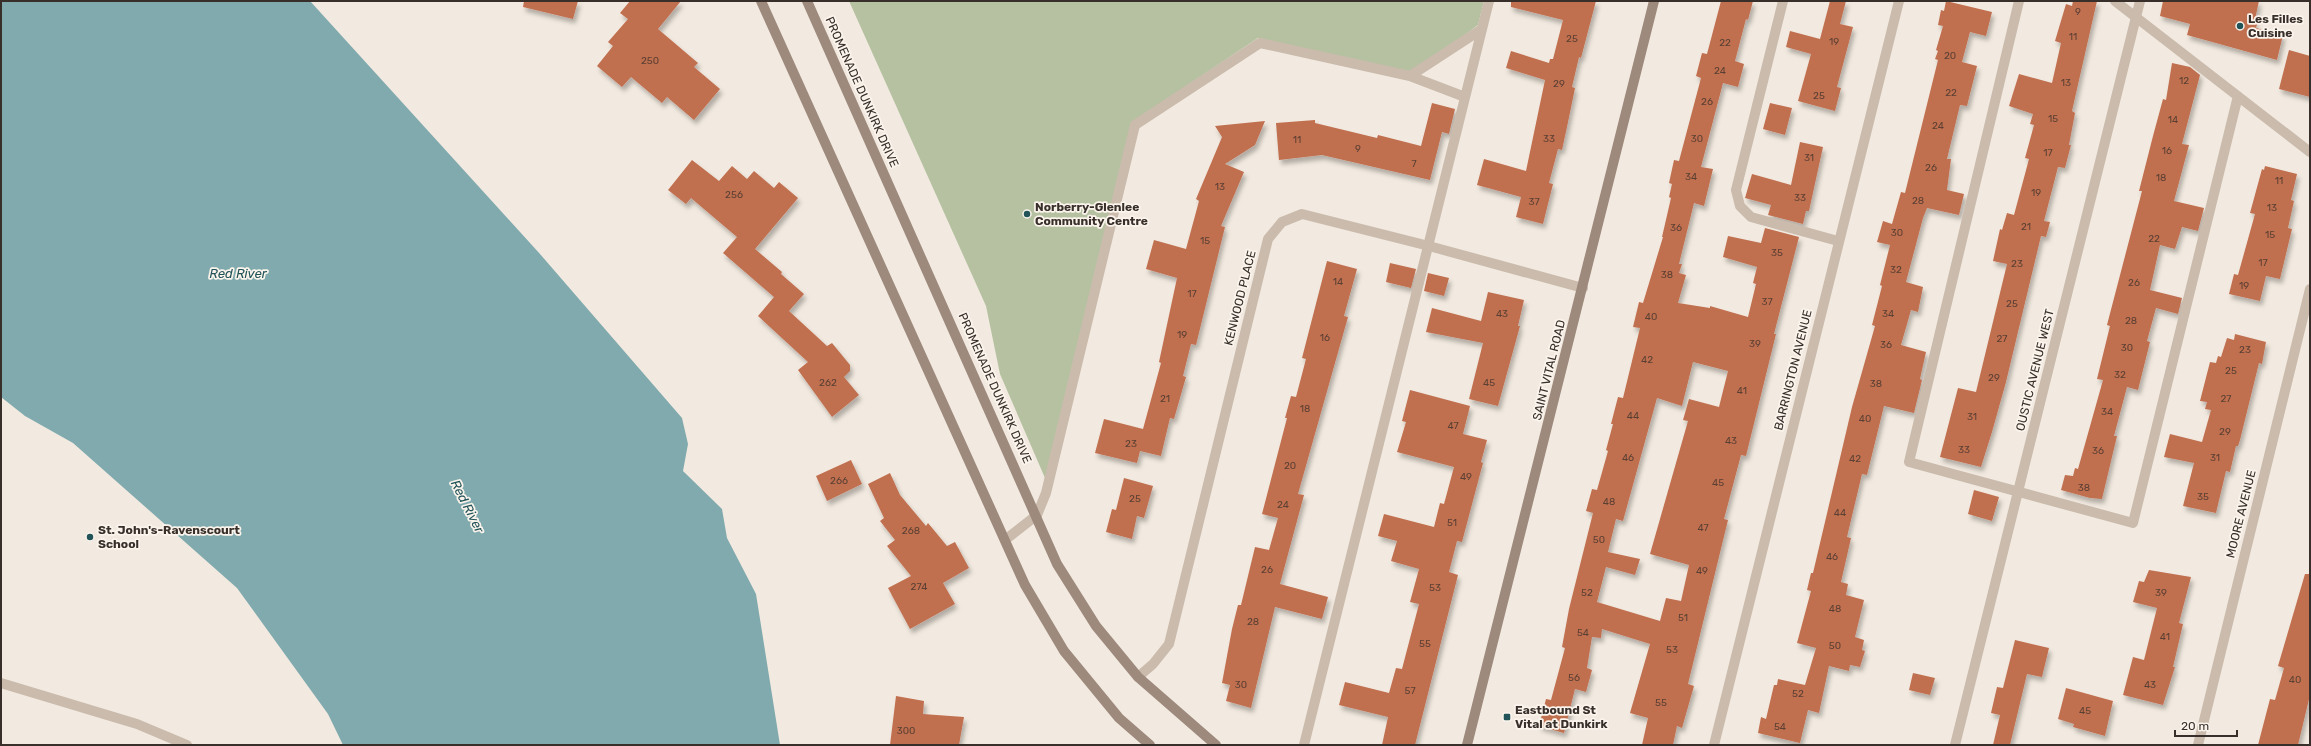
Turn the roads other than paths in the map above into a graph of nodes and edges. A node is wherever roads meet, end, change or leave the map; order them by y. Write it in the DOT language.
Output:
graph roads {
  1 [pos="761,1"];
  2 [pos="807,1"];
  3 [pos="1489,1"];
  4 [pos="1654,1"];
  5 [pos="1783,1"];
  6 [pos="1899,1"];
  7 [pos="2019,1"];
  8 [pos="2115,1"];
  9 [pos="2140,1"];
  10 [pos="2136,17"];
  11 [pos="1482,29"];
  12 [pos="1410,76"];
  13 [pos="2238,96"];
  14 [pos="1466,97"];
  15 [pos="2310,152"];
  16 [pos="1838,241"];
  17 [pos="1429,246"];
  18 [pos="1583,288"];
  19 [pos="2310,289"];
  20 [pos="2017,493"];
  21 [pos="1037,515"];
  22 [pos="1004,540"];
  23 [pos="1138,677"];
  24 [pos="1,683"];
  25 [pos="187,745"];
  26 [pos="1150,745"];
  27 [pos="1216,745"];
  28 [pos="1304,745"];
  29 [pos="1467,745"];
  30 [pos="1714,745"];
  31 [pos="1955,745"];
  32 [pos="2198,745"];
  1 -- 22 [label="main road"];
  2 -- 21 [label="main road, PROMENADE DUNKIRK DRIVE"];
  3 -- 11 [label="street"];
  4 -- 18 [label="main road, SAINT VITAL ROAD"];
  5 -- 16 [label="street"];
  6 -- 16 [label="street, BARRINGTON AVENUE"];
  7 -- 20 [label="street"];
  8 -- 10 [label="street"];
  9 -- 10 [label="street, OUSTIC AVENUE WEST"];
  10 -- 13 [label="street"];
  10 -- 20 [label="street, OUSTIC AVENUE WEST"];
  11 -- 12 [label="street"];
  11 -- 14 [label="street"];
  12 -- 14 [label="street"];
  12 -- 21 [label="street"];
  13 -- 15 [label="street"];
  13 -- 20 [label="street"];
  14 -- 17 [label="street"];
  16 -- 30 [label="street, BARRINGTON AVENUE"];
  17 -- 18 [label="street, KENWOOD PLACE"];
  17 -- 23 [label="street, KENWOOD PLACE"];
  17 -- 28 [label="street"];
  18 -- 29 [label="main road, SAINT VITAL ROAD"];
  19 -- 32 [label="street, MOORE AVENUE"];
  20 -- 31 [label="street, OUSTIC AVENUE WEST"];
  21 -- 22 [label="street"];
  21 -- 23 [label="main road, PROMENADE DUNKIRK DRIVE"];
  22 -- 26 [label="main road"];
  23 -- 27 [label="main road, PROMENADE DUNKIRK DRIVE"];
  24 -- 25 [label="street"];
}
